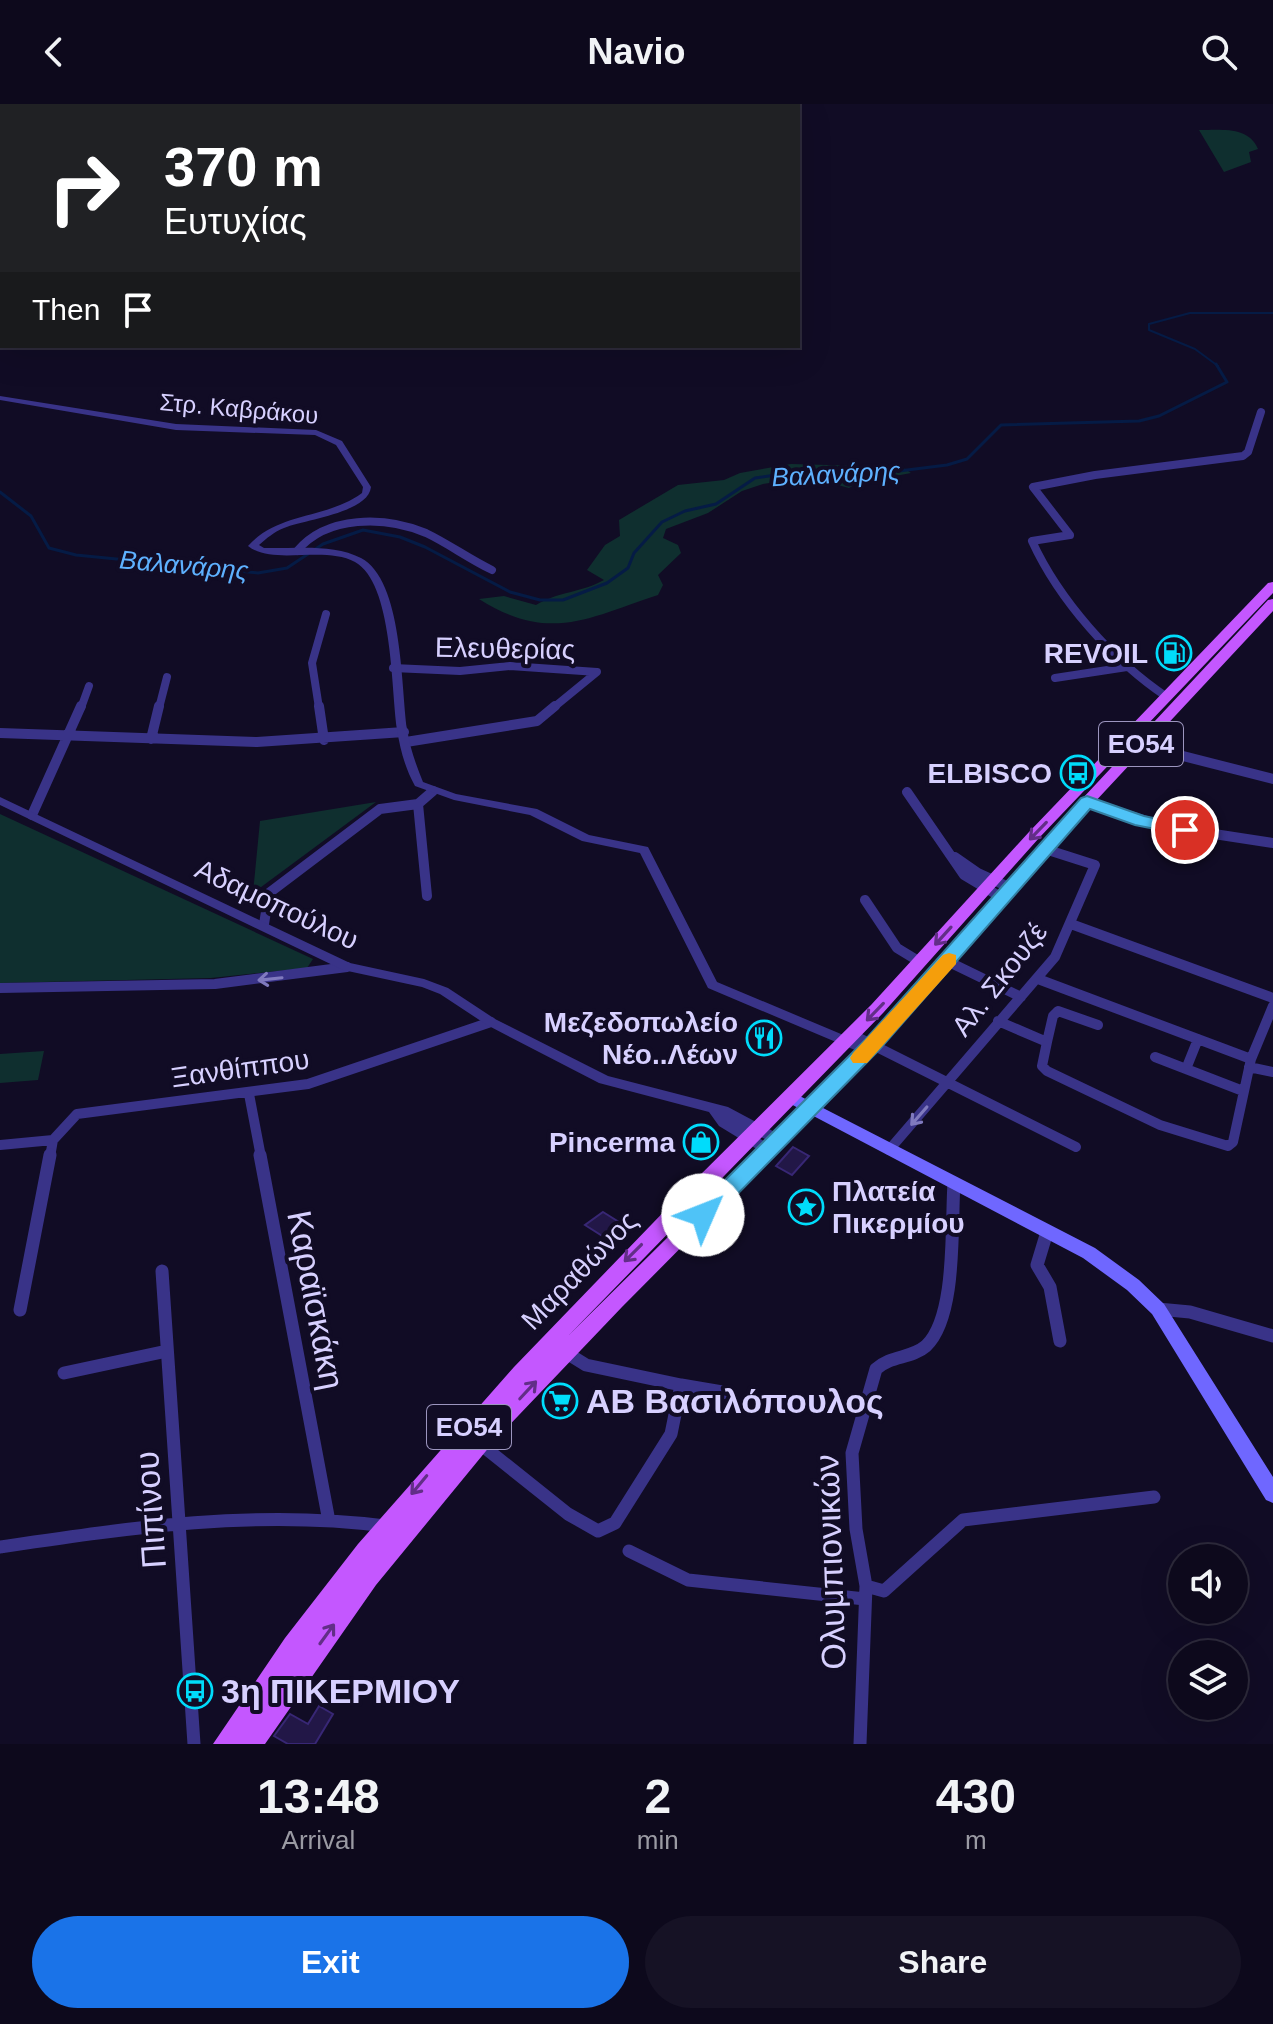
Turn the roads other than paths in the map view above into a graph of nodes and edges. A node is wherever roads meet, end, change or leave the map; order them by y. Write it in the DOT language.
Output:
graph roads {
  1 [pos="0,398"];
  2 [pos="1261,412"];
  3 [pos="297,551"];
  4 [pos="492,570"];
  5 [pos="1273,586"];
  6 [pos="1273,603"];
  7 [pos="326,614"];
  8 [pos="1127,667"];
  9 [pos="393,668"];
  10 [pos="167,677"];
  11 [pos="1055,678"];
  12 [pos="89,686"];
  13 [pos="1167,697"];
  14 [pos="0,733"];
  15 [pos="70,737"];
  16 [pos="405,737"];
  17 [pos="151,739"];
  18 [pos="324,740"];
  19 [pos="1140,745"];
  20 [pos="1273,779"];
  21 [pos="433,791"];
  22 [pos="907,792"];
  23 [pos="0,801"];
  24 [pos="1087,802"];
  25 [pos="418,804"];
  26 [pos="32,815"];
  27 [pos="1273,843"];
  28 [pos="1048,850"];
  29 [pos="989,885"];
  30 [pos="1008,894"];
  31 [pos="427,896"];
  32 [pos="865,900"];
  33 [pos="264,924"];
  34 [pos="1071,924"];
  35 [pos="947,961"];
  36 [pos="920,962"];
  37 [pos="347,967"];
  38 [pos="1038,979"];
  39 [pos="0,988"];
  40 [pos="1021,997"];
  41 [pos="1273,998"];
  42 [pos="1273,1006"];
  43 [pos="998,1021"];
  44 [pos="491,1022"];
  45 [pos="1098,1025"];
  46 [pos="850,1038"];
  47 [pos="1198,1039"];
  48 [pos="1047,1042"];
  49 [pos="870,1048"];
  50 [pos="1155,1057"];
  51 [pos="1250,1063"];
  52 [pos="1186,1069"];
  53 [pos="1273,1072"];
  54 [pos="947,1082"];
  55 [pos="1243,1091"];
  56 [pos="249,1094"];
  57 [pos="790,1097"];
  58 [pos="811,1108"];
  59 [pos="753,1134"];
  60 [pos="53,1140"];
  61 [pos="0,1145"];
  62 [pos="774,1146"];
  63 [pos="1076,1147"];
  64 [pos="889,1150"];
  65 [pos="954,1183"];
  66 [pos="1047,1232"];
  67 [pos="162,1271"];
  68 [pos="1158,1309"];
  69 [pos="20,1310"];
  70 [pos="1273,1336"];
  71 [pos="1060,1341"];
  72 [pos="167,1351"];
  73 [pos="565,1352"];
  74 [pos="64,1373"];
  75 [pos="681,1385"];
  76 [pos="728,1393"];
  77 [pos="479,1443"];
  78 [pos="1273,1494"];
  79 [pos="1154,1497"];
  80 [pos="328,1516"];
  81 [pos="179,1521"];
  82 [pos="385,1526"];
  83 [pos="0,1547"];
  84 [pos="629,1551"];
  85 [pos="866,1593"];
  86 [pos="194,1744"];
  87 [pos="225,1744"];
  88 [pos="251,1744"];
  89 [pos="860,1744"];
  1 -- 3 [label="street, Στρ. Καβράκου"];
  2 -- 8 [label="street"];
  3 -- 4 [label="street"];
  3 -- 9 [label="street"];
  5 -- 13 [label="main road, Μαραθώνος / ΕΟ54"];
  6 -- 19 [label="main road, Μαραθώνος / ΕΟ54"];
  7 -- 18 [label="street"];
  8 -- 11 [label="street"];
  8 -- 13 [label="street"];
  9 -- 16 [label="street"];
  9 -- 16 [label="street, Ελευθερίας"];
  10 -- 17 [label="street"];
  12 -- 15 [label="street"];
  13 -- 29 [label="main road, Μαραθώνος / ΕΟ54, one-way"];
  14 -- 15 [label="street"];
  15 -- 17 [label="street"];
  15 -- 26 [label="street"];
  16 -- 18 [label="street"];
  16 -- 21 [label="street"];
  17 -- 18 [label="street"];
  19 -- 20 [label="street"];
  19 -- 24 [label="main road, Μαραθώνος / ΕΟ54"];
  21 -- 25 [label="street"];
  21 -- 46 [label="street"];
  22 -- 29 [label="street"];
  23 -- 26 [label="street, Αδαμοπούλου"];
  24 -- 27 [label="street"];
  24 -- 28 [label="main road, Μαραθώνος / ΕΟ54"];
  25 -- 31 [label="street"];
  25 -- 33 [label="street"];
  26 -- 33 [label="street, Αδαμοπούλου"];
  28 -- 30 [label="main road, Μαραθώνος / ΕΟ54"];
  28 -- 34 [label="street, Αλ. Σκουζέ"];
  29 -- 30 [label="street"];
  29 -- 36 [label="main road, Μαραθώνος / ΕΟ54, one-way"];
  30 -- 35 [label="main road, Μαραθώνος / ΕΟ54"];
  32 -- 36 [label="street"];
  33 -- 37 [label="street, Αδαμοπούλου"];
  34 -- 38 [label="street, Αλ. Σκουζέ"];
  34 -- 41 [label="street"];
  35 -- 40 [label="street"];
  35 -- 49 [label="main road, Μαραθώνος / ΕΟ54"];
  36 -- 46 [label="main road, Μαραθώνος / ΕΟ54, one-way"];
  37 -- 39 [label="street, one-way"];
  37 -- 44 [label="street, Αδαμοπούλου"];
  38 -- 40 [label="street, Αλ. Σκουζέ"];
  38 -- 47 [label="street"];
  40 -- 43 [label="street, Αλ. Σκουζέ"];
  42 -- 51 [label="street"];
  43 -- 48 [label="street"];
  43 -- 54 [label="street, Αλ. Σκουζέ"];
  44 -- 56 [label="street, Ξανθίππου"];
  44 -- 59 [label="street, Αδαμοπούλου"];
  45 -- 48 [label="street"];
  46 -- 49 [label="street"];
  46 -- 57 [label="main road, Μαραθώνος / ΕΟ54"];
  47 -- 51 [label="street"];
  47 -- 52 [label="street"];
  48 -- 55 [label="street"];
  49 -- 54 [label="street"];
  49 -- 58 [label="main road, Μαραθώνος / ΕΟ54"];
  50 -- 52 [label="street"];
  51 -- 53 [label="street"];
  51 -- 55 [label="street"];
  52 -- 55 [label="street"];
  54 -- 63 [label="street"];
  54 -- 64 [label="street, Αλ. Σκουζέ, one-way"];
  56 -- 60 [label="street, Ξανθίππου"];
  56 -- 80 [label="street, Καραϊσκάκη"];
  57 -- 58 [label="main road"];
  57 -- 59 [label="main road, Μαραθώνος / ΕΟ54"];
  58 -- 62 [label="main road, Μαραθώνος / ΕΟ54"];
  58 -- 64 [label="main road"];
  59 -- 62 [label="street, Αδαμοπούλου"];
  59 -- 82 [label="main road, Μαραθώνος / ΕΟ54, one-way"];
  60 -- 61 [label="street"];
  60 -- 69 [label="street"];
  62 -- 73 [label="main road, Μαραθώνος / ΕΟ54"];
  64 -- 65 [label="main road"];
  65 -- 66 [label="main road"];
  65 -- 85 [label="street, Ολυμπιονικών"];
  66 -- 68 [label="main road"];
  66 -- 71 [label="street"];
  67 -- 72 [label="street, Πιπίνου"];
  68 -- 70 [label="street"];
  68 -- 78 [label="main road"];
  72 -- 74 [label="street"];
  72 -- 81 [label="street, Πιπίνου"];
  73 -- 75 [label="street"];
  77 -- 73 [label="main road, Μαραθώνος / ΕΟ54, one-way"];
  75 -- 76 [label="street"];
  75 -- 77 [label="street"];
  88 -- 77 [label="main road, Μαραθώνος / ΕΟ54, one-way"];
  79 -- 85 [label="street"];
  80 -- 81 [label="street"];
  80 -- 82 [label="street"];
  81 -- 83 [label="street"];
  81 -- 86 [label="street, Πιπίνου"];
  82 -- 87 [label="main road, Μαραθώνος / ΕΟ54"];
  84 -- 85 [label="street"];
  85 -- 89 [label="street, Ολυμπιονικών"];
}
